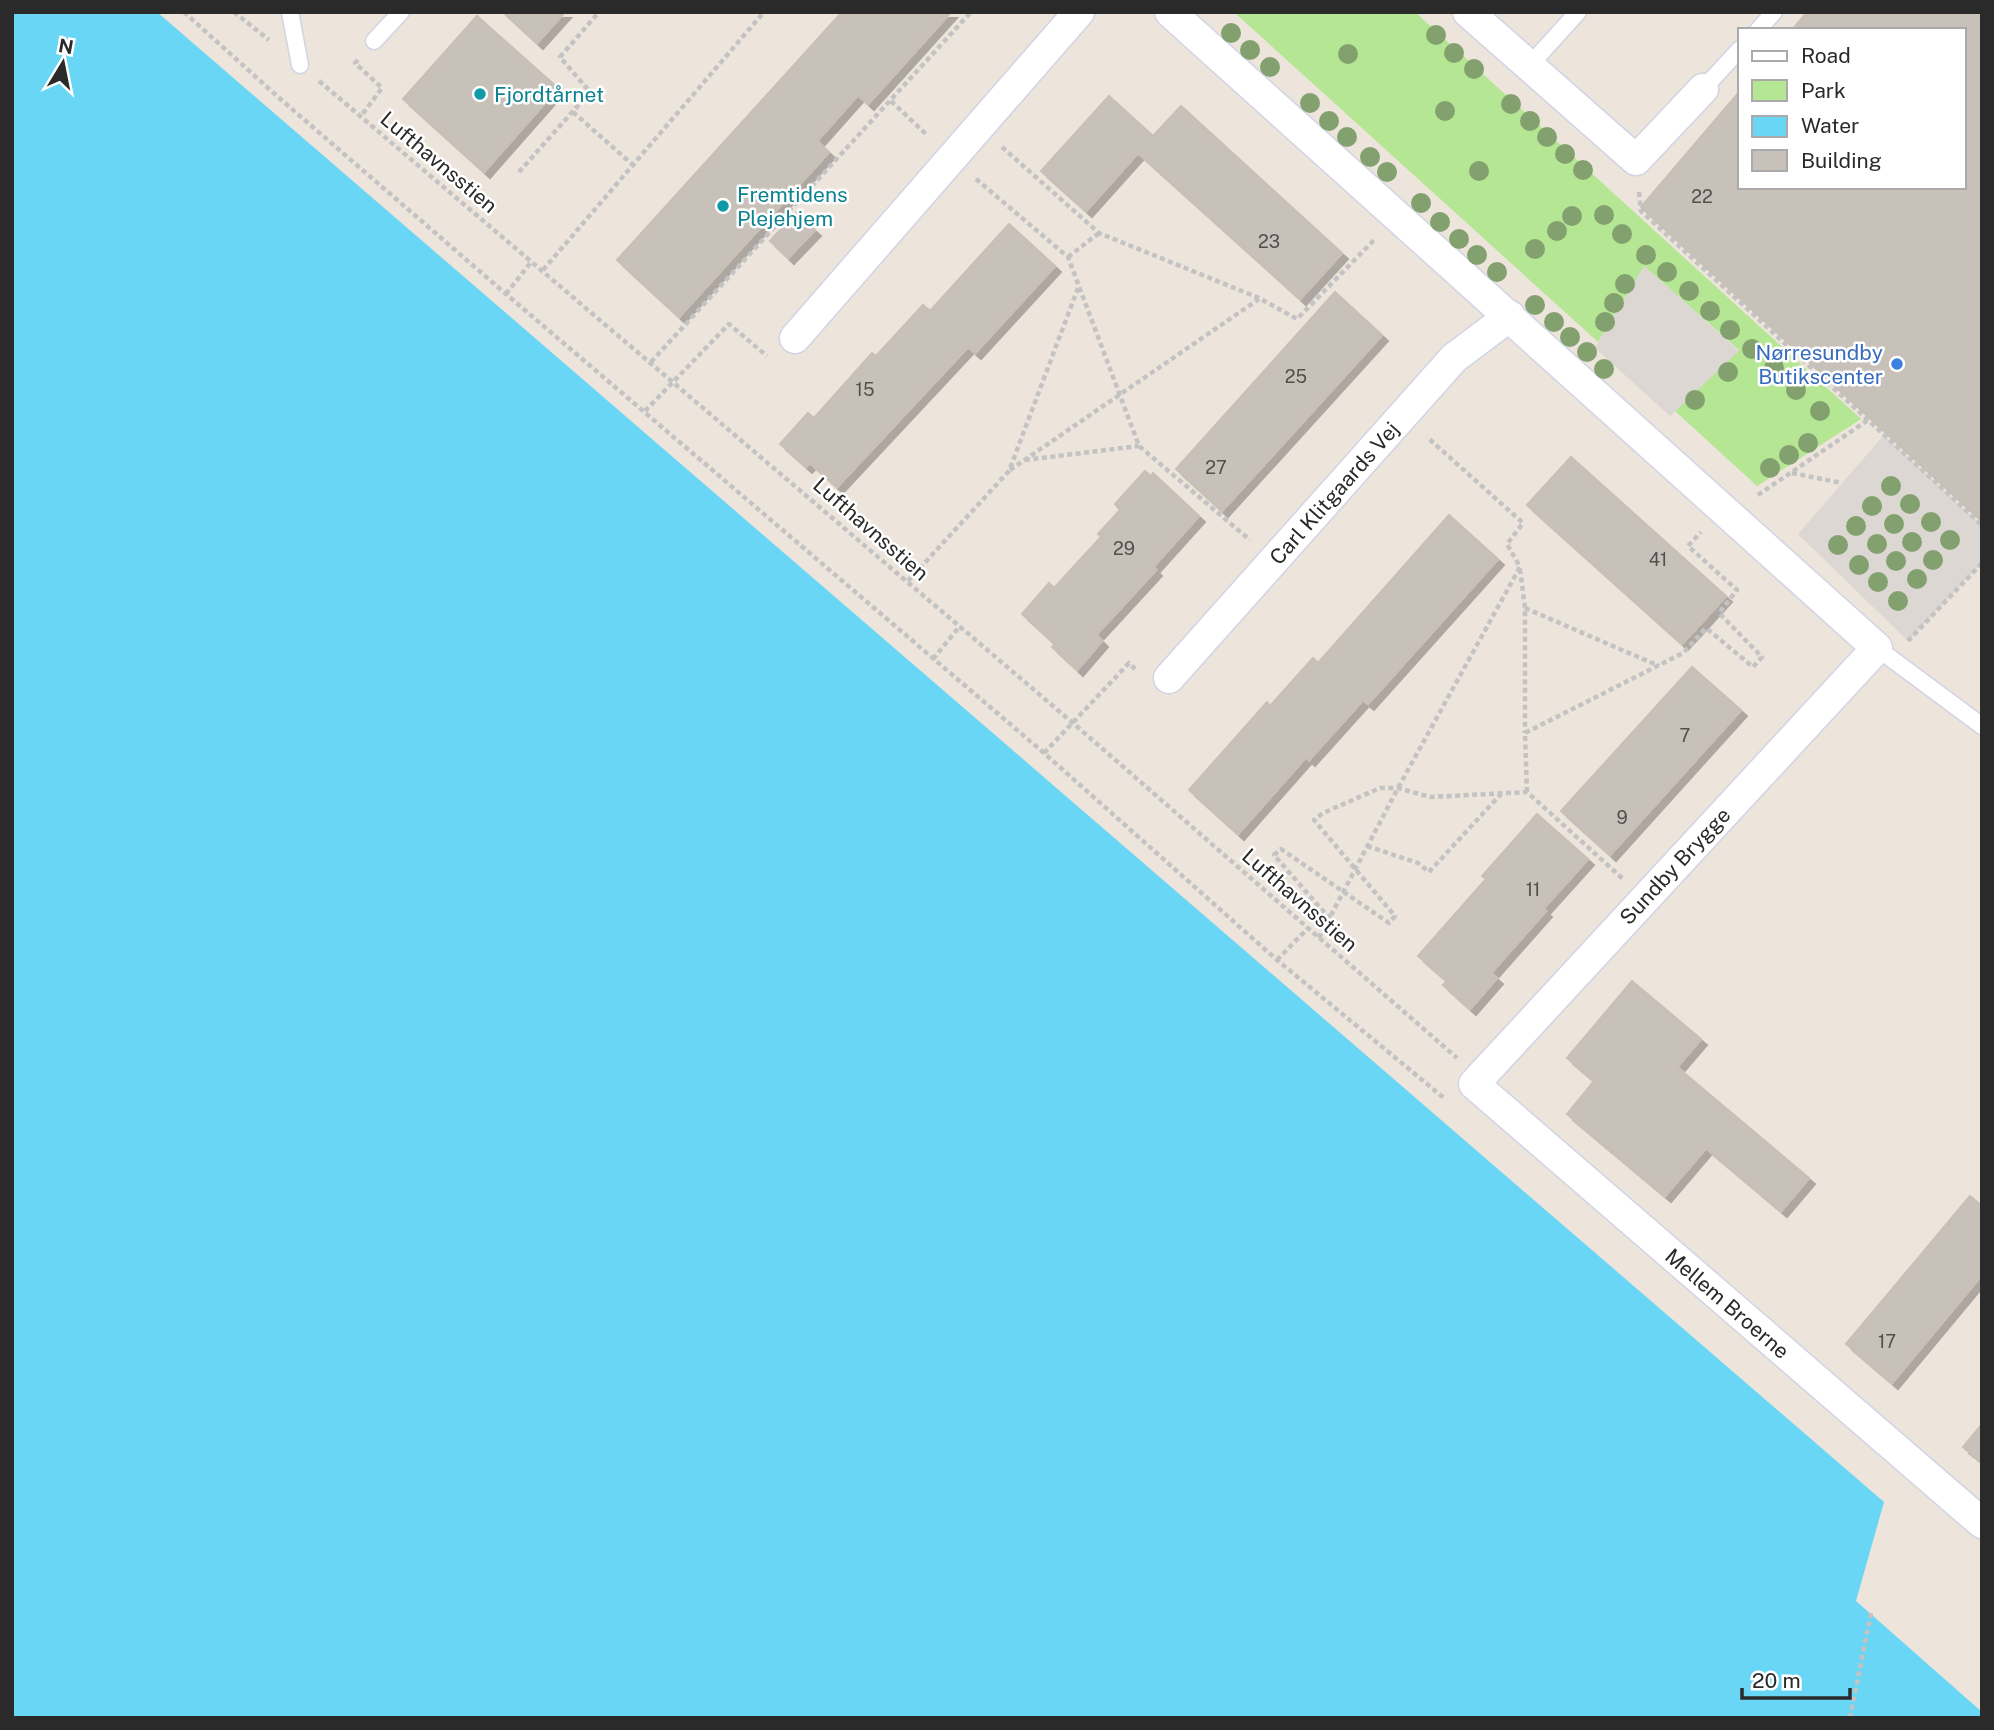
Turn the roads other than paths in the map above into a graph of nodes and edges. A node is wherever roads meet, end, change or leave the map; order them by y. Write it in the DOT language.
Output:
graph roads {
  1 [pos="290,12"];
  2 [pos="401,12"];
  3 [pos="1079,12"];
  4 [pos="1170,12"];
  5 [pos="1468,12"];
  6 [pos="1578,12"];
  7 [pos="1774,12"];
  8 [pos="1760,28"];
  9 [pos="374,41"];
  10 [pos="1738,51"];
  11 [pos="300,65"];
  12 [pos="1529,66"];
  13 [pos="1703,89"];
  14 [pos="1510,316"];
  15 [pos="795,338"];
  16 [pos="1877,648"];
  17 [pos="1169,678"];
  18 [pos="1982,726"];
  19 [pos="1474,1084"];
  20 [pos="1982,1523"];
  1 -- 11 [label="lane"];
  2 -- 9 [label="lane"];
  3 -- 15 [label="street"];
  4 -- 14 [label="street"];
  5 -- 12 [label="street"];
  6 -- 12 [label="lane"];
  7 -- 8 [label="lane"];
  10 -- 13 [label="lane"];
  12 -- 13 [label="street"];
  14 -- 16 [label="street"];
  14 -- 17 [label="street, Carl Klitgaards Vej"];
  16 -- 18 [label="lane"];
  16 -- 19 [label="street, Sundby Brygge"];
  19 -- 20 [label="street, Mellem Broerne"];
}
